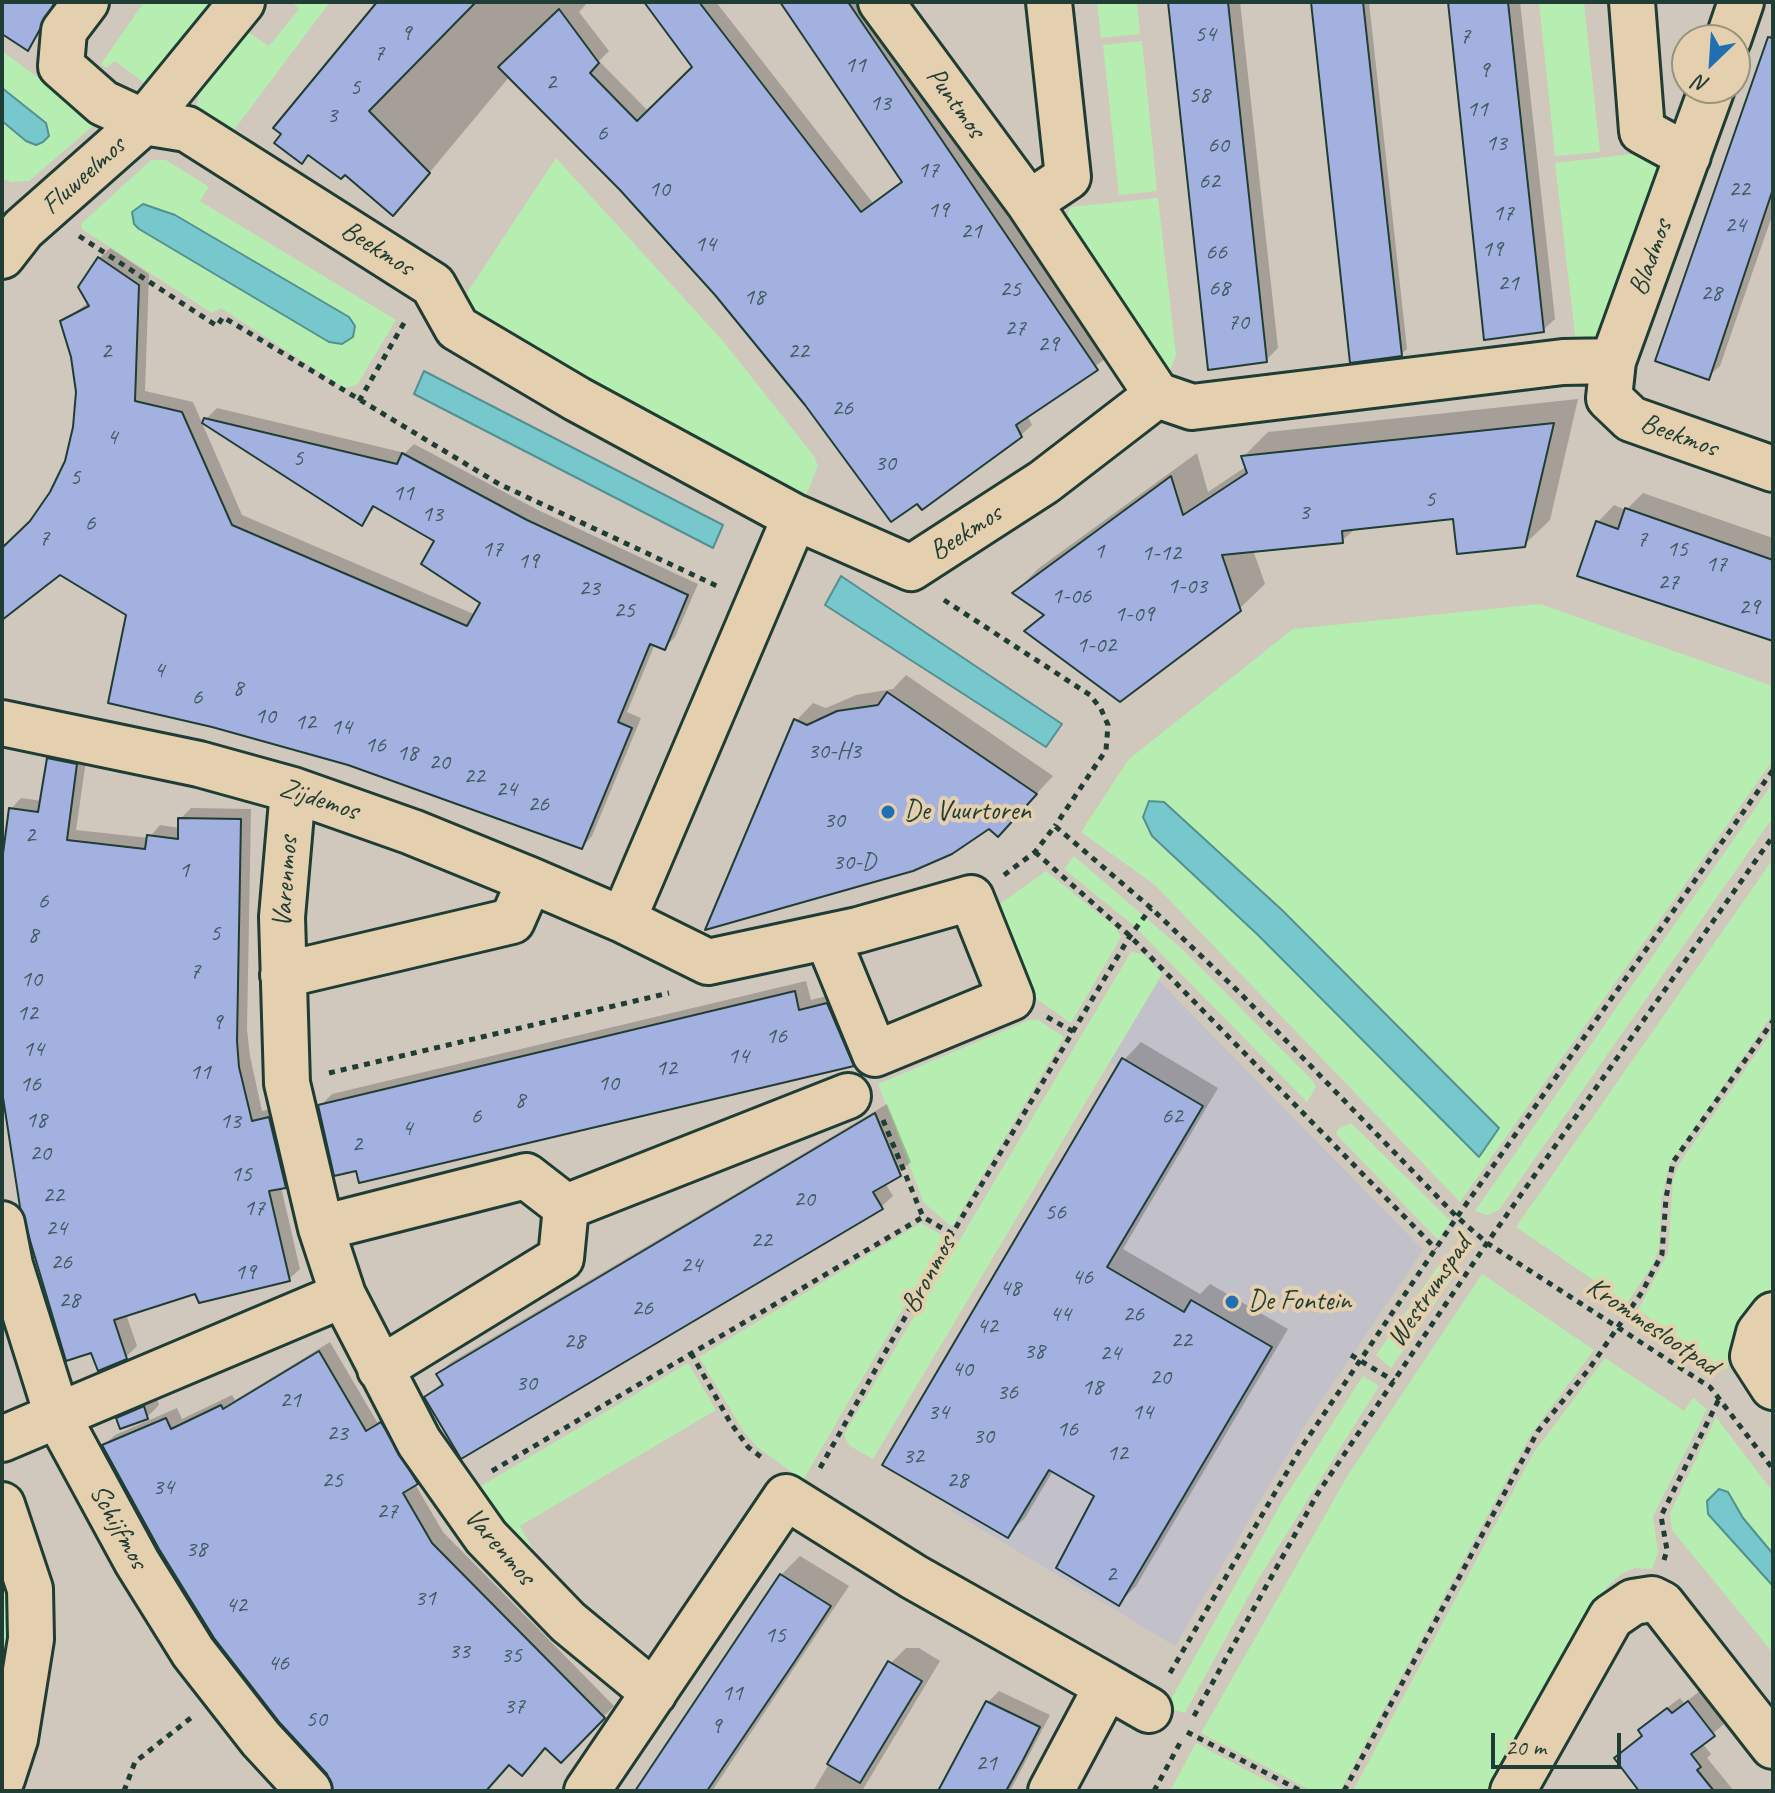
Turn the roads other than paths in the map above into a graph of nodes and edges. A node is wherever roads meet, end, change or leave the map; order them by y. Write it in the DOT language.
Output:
graph roads {
  1 [pos="86,2"];
  2 [pos="242,2"];
  3 [pos="881,2"];
  4 [pos="1049,2"];
  5 [pos="1632,2"];
  6 [pos="1741,2"];
  7 [pos="1733,24"];
  8 [pos="1706,104"];
  9 [pos="144,122"];
  10 [pos="1688,156"];
  11 [pos="1029,203"];
  12 [pos="17,228"];
  13 [pos="1613,361"];
  14 [pos="1157,395"];
  15 [pos="1773,469"];
  16 [pos="795,517"];
  17 [pos="2,723"];
  18 [pos="293,790"];
  19 [pos="530,880"];
  20 [pos="623,920"];
  21 [pos="827,937"];
  22 [pos="283,975"];
  23 [pos="848,1096"];
  24 [pos="566,1207"];
  25 [pos="2,1224"];
  26 [pos="321,1228"];
  27 [pos="343,1295"];
  28 [pos="1773,1315"];
  29 [pos="380,1369"];
  30 [pos="1763,1372"];
  31 [pos="57,1415"];
  32 [pos="2,1439"];
  33 [pos="2,1505"];
  34 [pos="1107,1686"];
  35 [pos="654,1693"];
  36 [pos="1149,1710"];
  37 [pos="1773,1746"];
  38 [pos="2,1779"];
  39 [pos="309,1791"];
  40 [pos="587,1791"];
  41 [pos="1051,1791"];
  42 [pos="1513,1791"];
  1 -- 9 [label="street, Fluweelmos"];
  2 -- 9 [label="street, Fluweelmos"];
  3 -- 11 [label="street, Puntmos"];
  4 -- 11 [label="street"];
  5 -- 10 [label="street"];
  6 -- 7 [label="street"];
  8 -- 10 [label="street, Bladmos"];
  9 -- 12 [label="street, Fluweelmos"];
  9 -- 16 [label="street, Beekmos"];
  10 -- 13 [label="street, Bladmos"];
  11 -- 14 [label="street, Puntmos"];
  13 -- 14 [label="street"];
  13 -- 15 [label="street, Beekmos"];
  14 -- 16 [label="street, Beekmos"];
  16 -- 20 [label="street"];
  17 -- 18 [label="street, Zijdemos"];
  18 -- 19 [label="street, Zijdemos"];
  18 -- 22 [label="street, Varenmos"];
  19 -- 20 [label="street, Zijdemos"];
  19 -- 22 [label="street, Varenmos"];
  20 -- 21 [label="street, Zijdemos"];
  21 -- 21 [label="street"];
  22 -- 26 [label="street, Varenmos"];
  23 -- 24 [label="street"];
  24 -- 26 [label="street"];
  24 -- 29 [label="street"];
  25 -- 31 [label="street, Schijfmos"];
  26 -- 27 [label="street, Varenmos"];
  27 -- 29 [label="street, Varenmos"];
  27 -- 31 [label="street"];
  28 -- 30 [label="street"];
  29 -- 35 [label="street, Varenmos"];
  31 -- 32 [label="street"];
  31 -- 39 [label="street, Schijfmos"];
  33 -- 38 [label="street"];
  34 -- 35 [label="street"];
  34 -- 36 [label="street"];
  34 -- 41 [label="street"];
  35 -- 40 [label="street"];
  37 -- 42 [label="street"];
}
